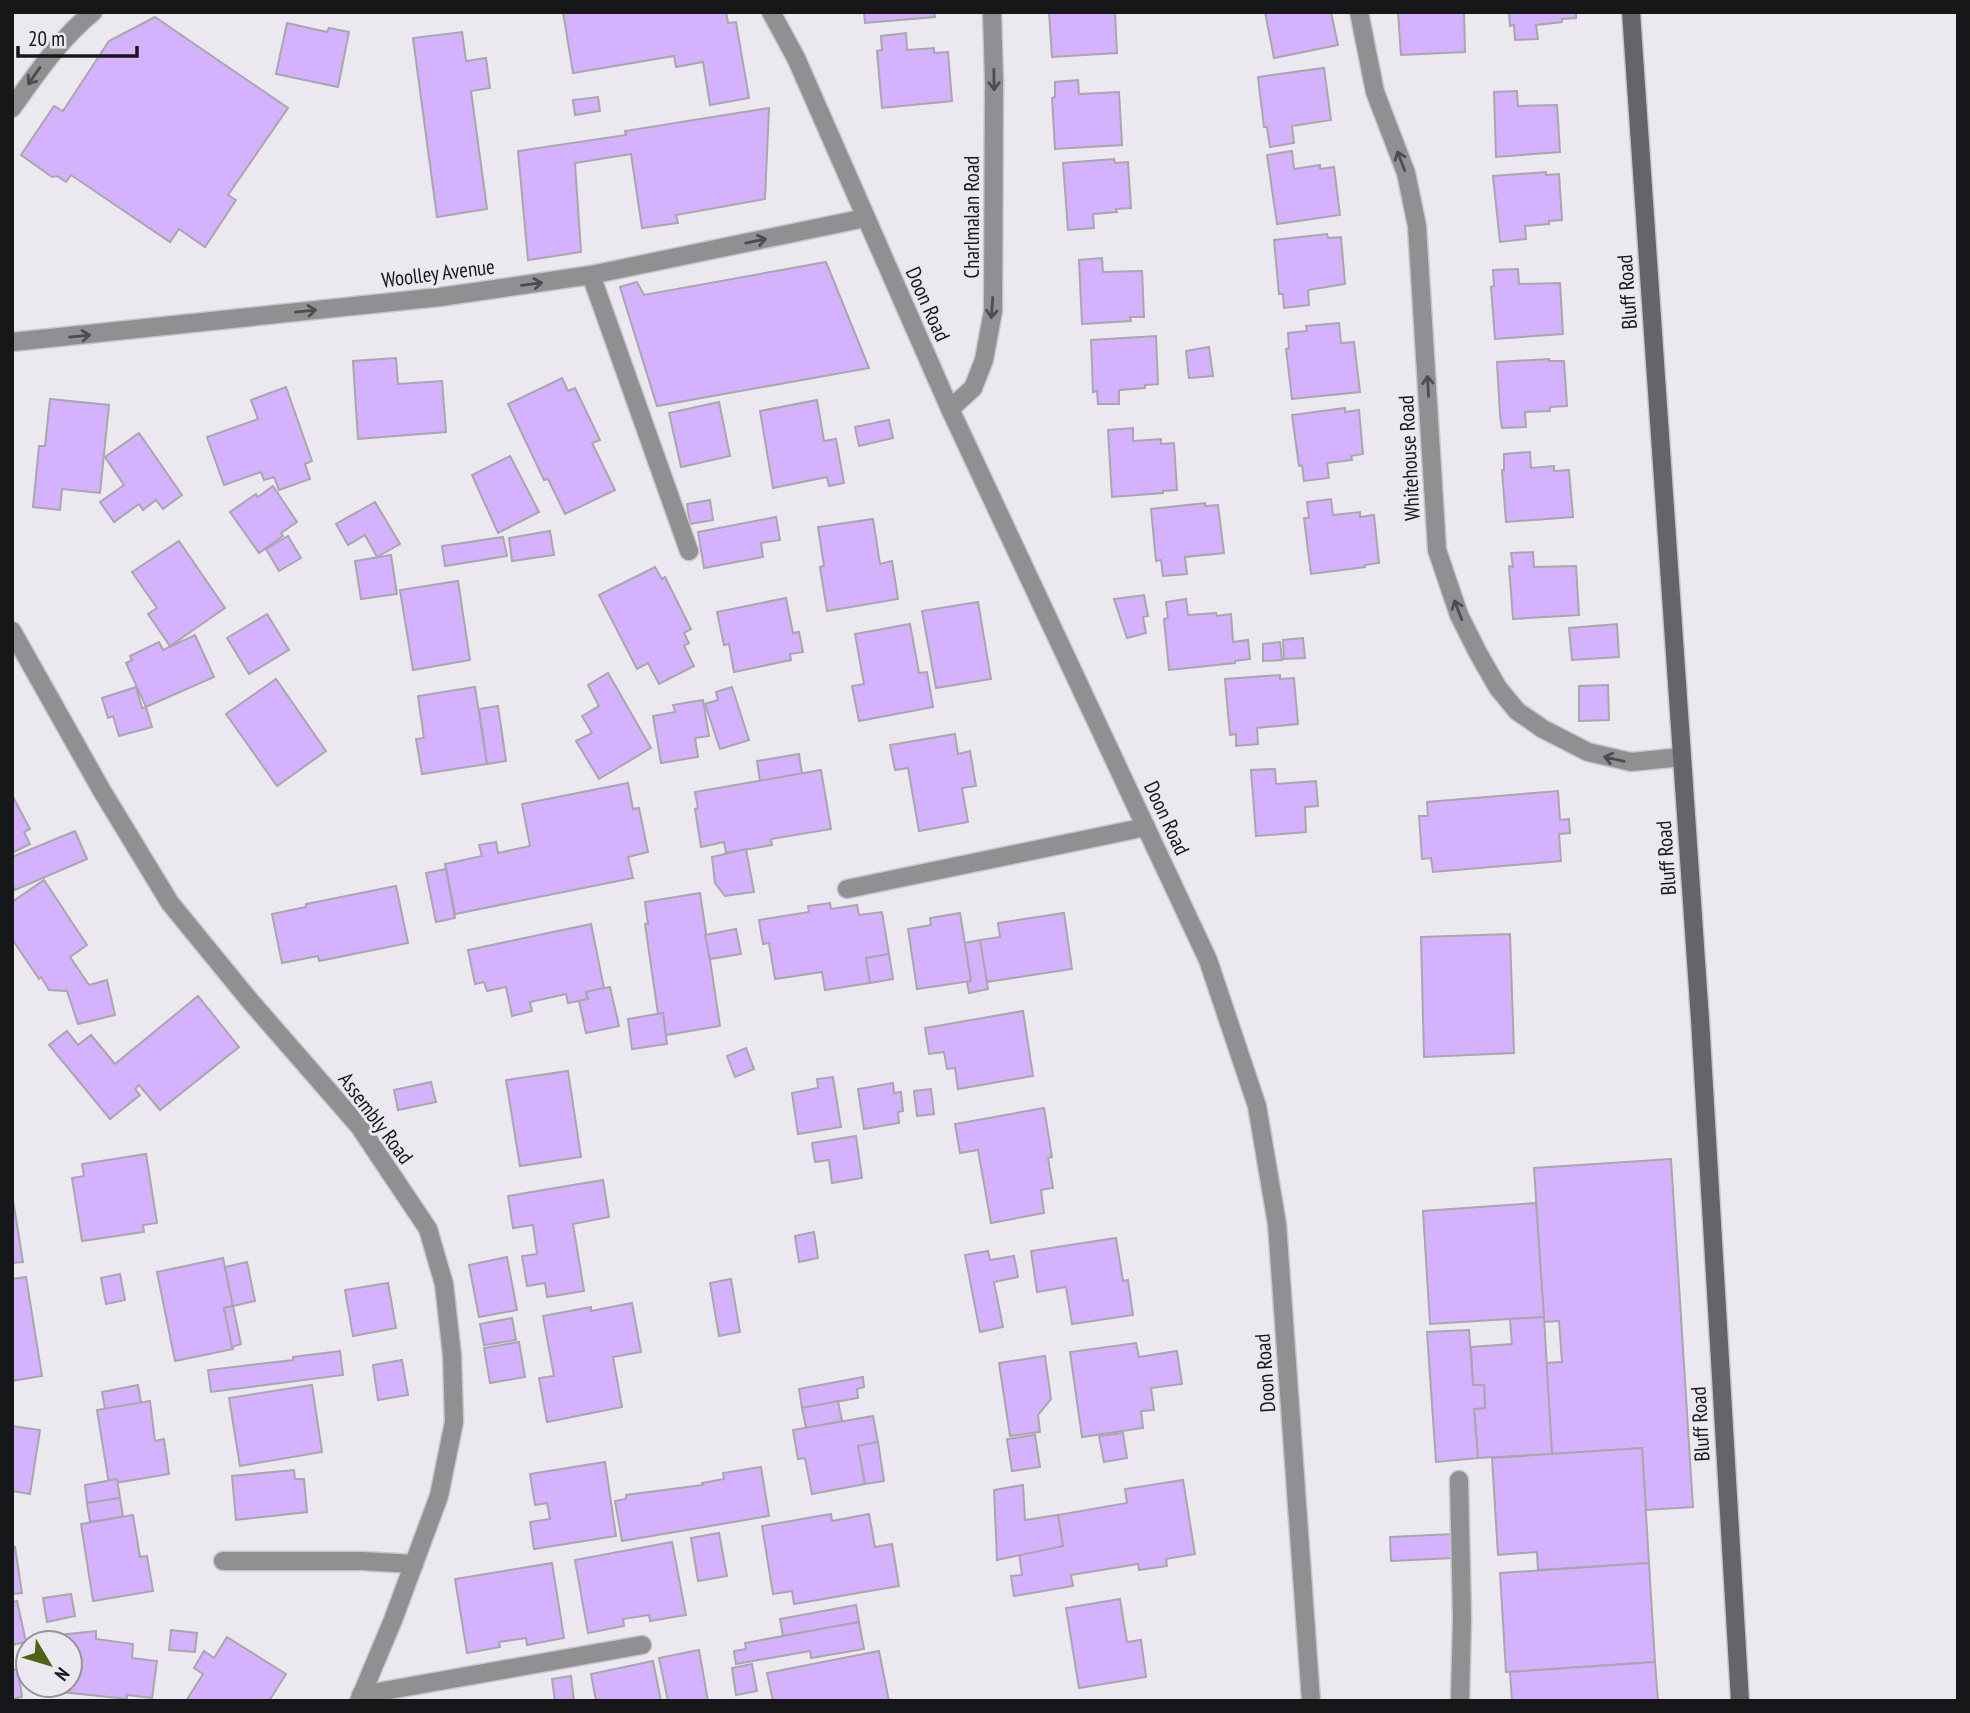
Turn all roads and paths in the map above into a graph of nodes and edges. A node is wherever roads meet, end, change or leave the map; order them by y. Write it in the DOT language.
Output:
graph roads {
  1 [pos="93,12"];
  2 [pos="771,12"];
  3 [pos="992,12"];
  4 [pos="1359,12"];
  5 [pos="1632,12"];
  6 [pos="12,108"];
  7 [pos="865,218"];
  8 [pos="592,275"];
  9 [pos="12,342"];
  10 [pos="950,409"];
  11 [pos="689,551"];
  12 [pos="12,631"];
  13 [pos="1682,757"];
  14 [pos="1146,827"];
  15 [pos="847,889"];
  16 [pos="1459,1480"];
  17 [pos="223,1561"];
  18 [pos="414,1564"];
  19 [pos="642,1645"];
  20 [pos="360,1698"];
  21 [pos="1311,1701"];
  22 [pos="1460,1701"];
  23 [pos="1740,1701"];
  1 -- 6 [label="street, one-way"];
  2 -- 7 [label="street, Doon Road"];
  3 -- 10 [label="street, Charlmalan Road, one-way"];
  13 -- 4 [label="street, Whitehouse Road, one-way"];
  5 -- 13 [label="main road, Bluff Road"];
  8 -- 7 [label="street, Woolley Avenue, one-way"];
  7 -- 10 [label="street, Doon Road"];
  9 -- 8 [label="street, Woolley Avenue, one-way"];
  8 -- 11 [label="street"];
  10 -- 14 [label="street, Doon Road"];
  12 -- 18 [label="street, Assembly Road"];
  13 -- 23 [label="main road, Bluff Road"];
  14 -- 15 [label="street"];
  14 -- 21 [label="street, Doon Road"];
  16 -- 22 [label="street"];
  17 -- 18 [label="street"];
  18 -- 20 [label="street, Assembly Road"];
  19 -- 20 [label="street"];
}
